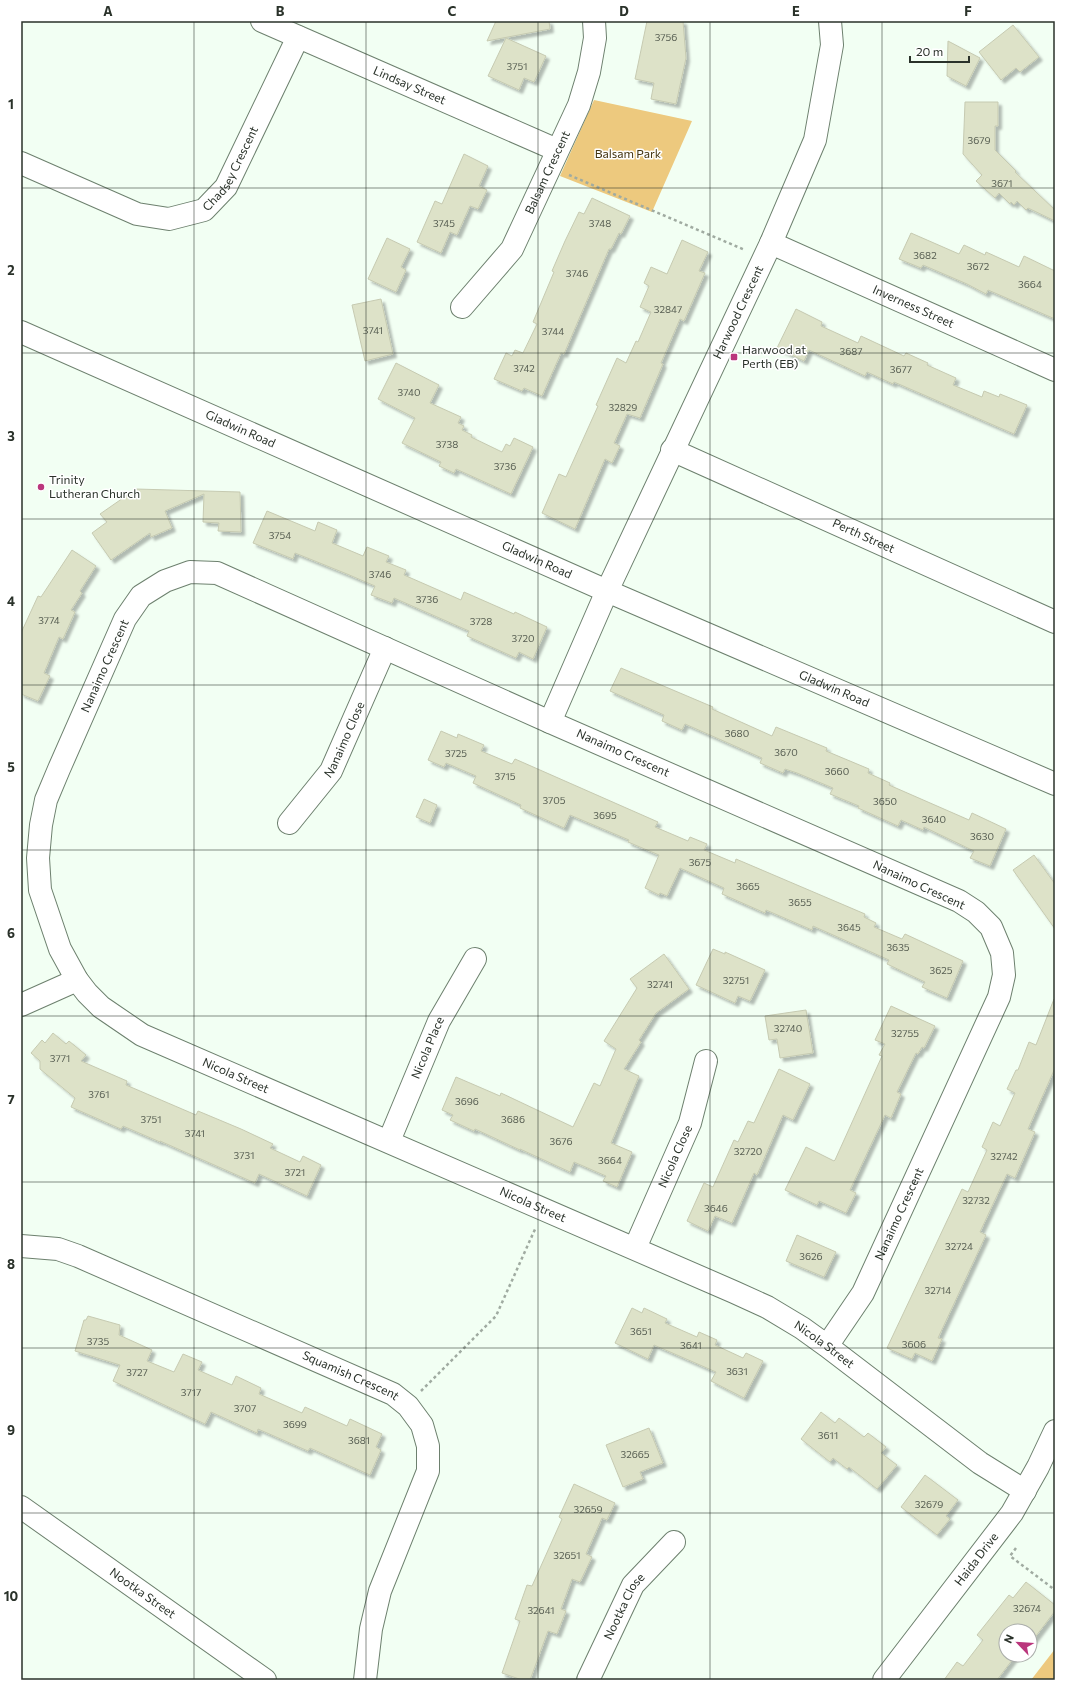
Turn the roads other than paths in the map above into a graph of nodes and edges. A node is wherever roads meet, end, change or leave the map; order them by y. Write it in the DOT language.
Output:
graph roads {
  1 [pos="262,21"];
  2 [pos="594,21"];
  3 [pos="830,21"];
  4 [pos="298,37"];
  5 [pos="554,158"];
  6 [pos="21,163"];
  7 [pos="767,251"];
  8 [pos="462,307"];
  9 [pos="21,332"];
  10 [pos="1055,370"];
  11 [pos="672,450"];
  12 [pos="607,591"];
  13 [pos="1055,622"];
  14 [pos="385,648"];
  15 [pos="550,722"];
  16 [pos="1055,784"];
  17 [pos="289,823"];
  18 [pos="476,959"];
  19 [pos="77,980"];
  20 [pos="21,1005"];
  21 [pos="706,1061"];
  22 [pos="388,1141"];
  23 [pos="21,1246"];
  24 [pos="635,1248"];
  25 [pos="827,1346"];
  26 [pos="1055,1431"];
  27 [pos="1025,1491"];
  28 [pos="21,1507"];
  29 [pos="674,1542"];
  30 [pos="264,1680"];
  31 [pos="365,1680"];
  32 [pos="588,1680"];
  33 [pos="884,1680"];
  1 -- 4 [label="street, Lindsay Street"];
  2 -- 5 [label="street, Balsam Crescent"];
  3 -- 7 [label="street, Harwood Crescent"];
  4 -- 5 [label="street, Lindsay Street"];
  4 -- 6 [label="street, Chadsey Crescent"];
  5 -- 8 [label="street, Balsam Crescent"];
  7 -- 10 [label="street, Inverness Street"];
  7 -- 11 [label="street, Harwood Crescent"];
  9 -- 12 [label="street, Gladwin Road"];
  11 -- 12 [label="street, Harwood Crescent"];
  11 -- 13 [label="street, Perth Street"];
  12 -- 15 [label="street"];
  12 -- 16 [label="street, Gladwin Road"];
  14 -- 15 [label="street, Nanaimo Crescent"];
  14 -- 17 [label="street, Nanaimo Close"];
  14 -- 19 [label="street, Nanaimo Crescent"];
  15 -- 25 [label="street, Nanaimo Crescent"];
  18 -- 22 [label="street, Nicola Place"];
  19 -- 20 [label="street"];
  19 -- 22 [label="street, Nicola Street"];
  21 -- 24 [label="street, Nicola Close"];
  22 -- 24 [label="street, Nicola Street"];
  23 -- 31 [label="street, Squamish Crescent"];
  24 -- 25 [label="street, Nicola Street"];
  25 -- 27 [label="street, Nicola Street"];
  26 -- 27 [label="street, Haida Drive"];
  27 -- 33 [label="street, Haida Drive"];
  28 -- 30 [label="street, Nootka Street"];
  29 -- 32 [label="street, Nootka Close"];
}
